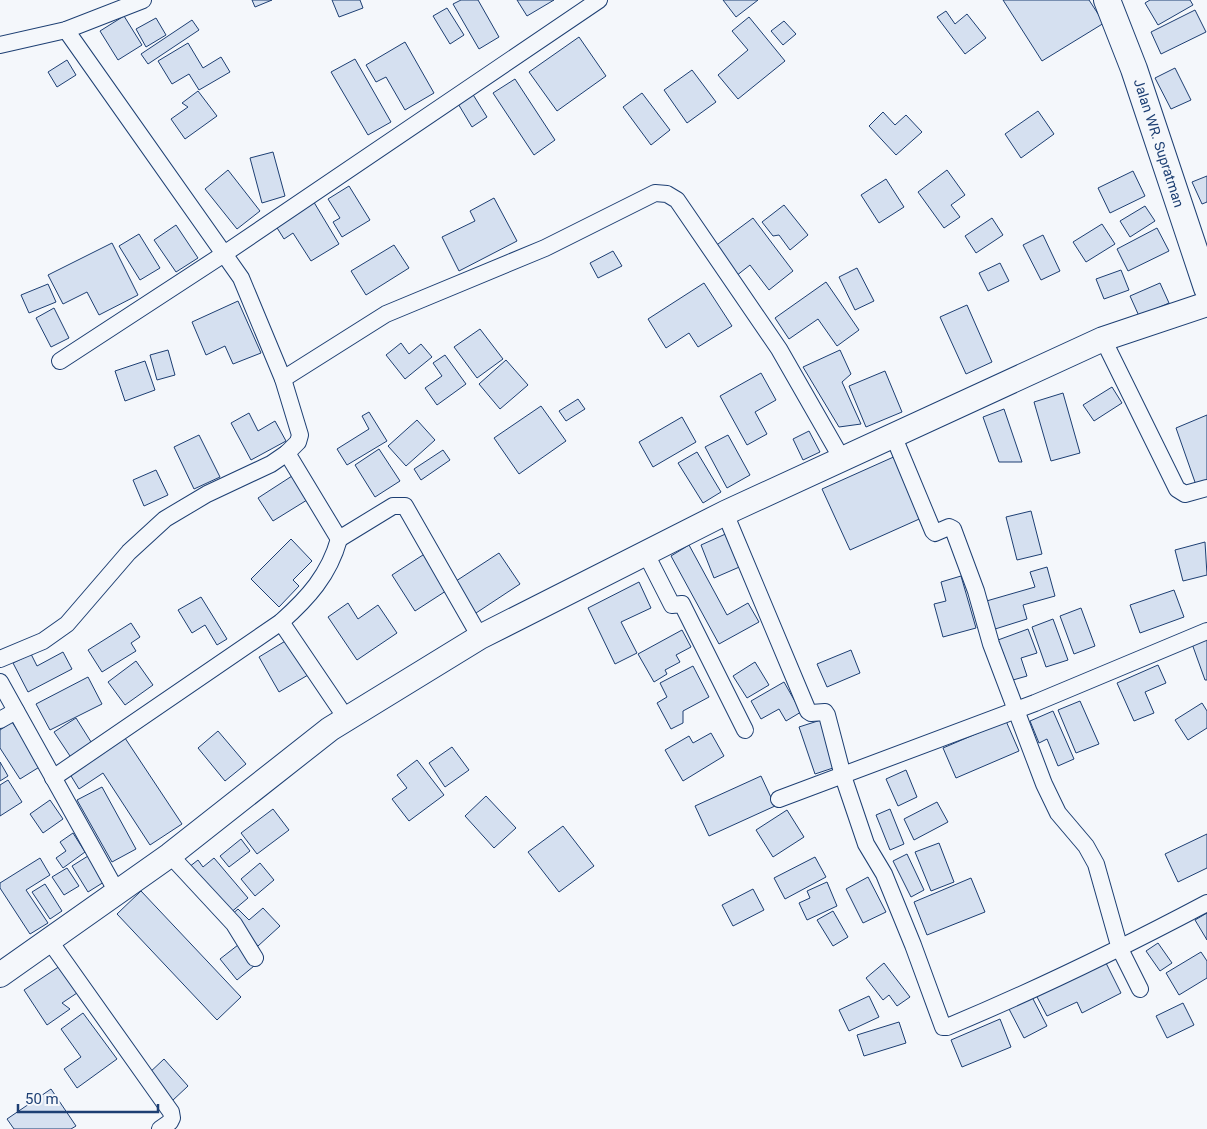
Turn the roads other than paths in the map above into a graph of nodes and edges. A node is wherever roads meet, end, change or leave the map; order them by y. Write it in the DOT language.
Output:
graph roads {
  1 [pos="141,0"];
  2 [pos="599,0"];
  3 [pos="1107,0"];
  4 [pos="66,30"];
  5 [pos="0,45"];
  6 [pos="224,254"];
  7 [pos="1207,288"];
  8 [pos="1207,304"];
  9 [pos="1104,339"];
  10 [pos="60,361"];
  11 [pos="283,379"];
  12 [pos="893,435"];
  13 [pos="287,453"];
  14 [pos="842,459"];
  15 [pos="1207,488"];
  16 [pos="725,513"];
  17 [pos="340,539"];
  18 [pos="646,554"];
  19 [pos="281,622"];
  20 [pos="1207,631"];
  21 [pos="480,637"];
  22 [pos="0,659"];
  23 [pos="0,682"];
  24 [pos="16,711"];
  25 [pos="1016,711"];
  26 [pos="346,718"];
  27 [pos="0,720"];
  28 [pos="745,730"];
  29 [pos="843,776"];
  30 [pos="53,778"];
  31 [pos="779,799"];
  32 [pos="170,855"];
  33 [pos="117,892"];
  34 [pos="1207,903"];
  35 [pos="49,940"];
  36 [pos="1120,949"];
  37 [pos="255,958"];
  38 [pos="0,975"];
  39 [pos="1140,989"];
  40 [pos="160,1129"];
  1 -- 4 [label="street"];
  2 -- 6 [label="street"];
  3 -- 7 [label="main road, Jalan WR. Supratman"];
  4 -- 5 [label="street"];
  4 -- 6 [label="street"];
  6 -- 10 [label="street"];
  6 -- 11 [label="street"];
  8 -- 9 [label="main road"];
  9 -- 12 [label="main road"];
  9 -- 15 [label="street"];
  11 -- 13 [label="street"];
  11 -- 14 [label="street"];
  12 -- 14 [label="main road"];
  12 -- 25 [label="street"];
  13 -- 17 [label="street"];
  13 -- 22 [label="street"];
  14 -- 16 [label="main road"];
  16 -- 18 [label="main road"];
  16 -- 29 [label="street"];
  17 -- 19 [label="street"];
  17 -- 21 [label="street"];
  18 -- 21 [label="main road"];
  18 -- 28 [label="street"];
  19 -- 26 [label="street"];
  19 -- 30 [label="street"];
  20 -- 25 [label="street"];
  21 -- 26 [label="main road"];
  23 -- 24 [label="street"];
  24 -- 27 [label="street"];
  24 -- 30 [label="street"];
  25 -- 29 [label="street"];
  25 -- 36 [label="street"];
  26 -- 32 [label="main road"];
  29 -- 31 [label="street"];
  29 -- 36 [label="street"];
  30 -- 33 [label="street"];
  32 -- 33 [label="main road"];
  32 -- 37 [label="street"];
  33 -- 35 [label="main road"];
  34 -- 36 [label="street"];
  35 -- 38 [label="main road"];
  35 -- 40 [label="street"];
  36 -- 39 [label="street"];
}
